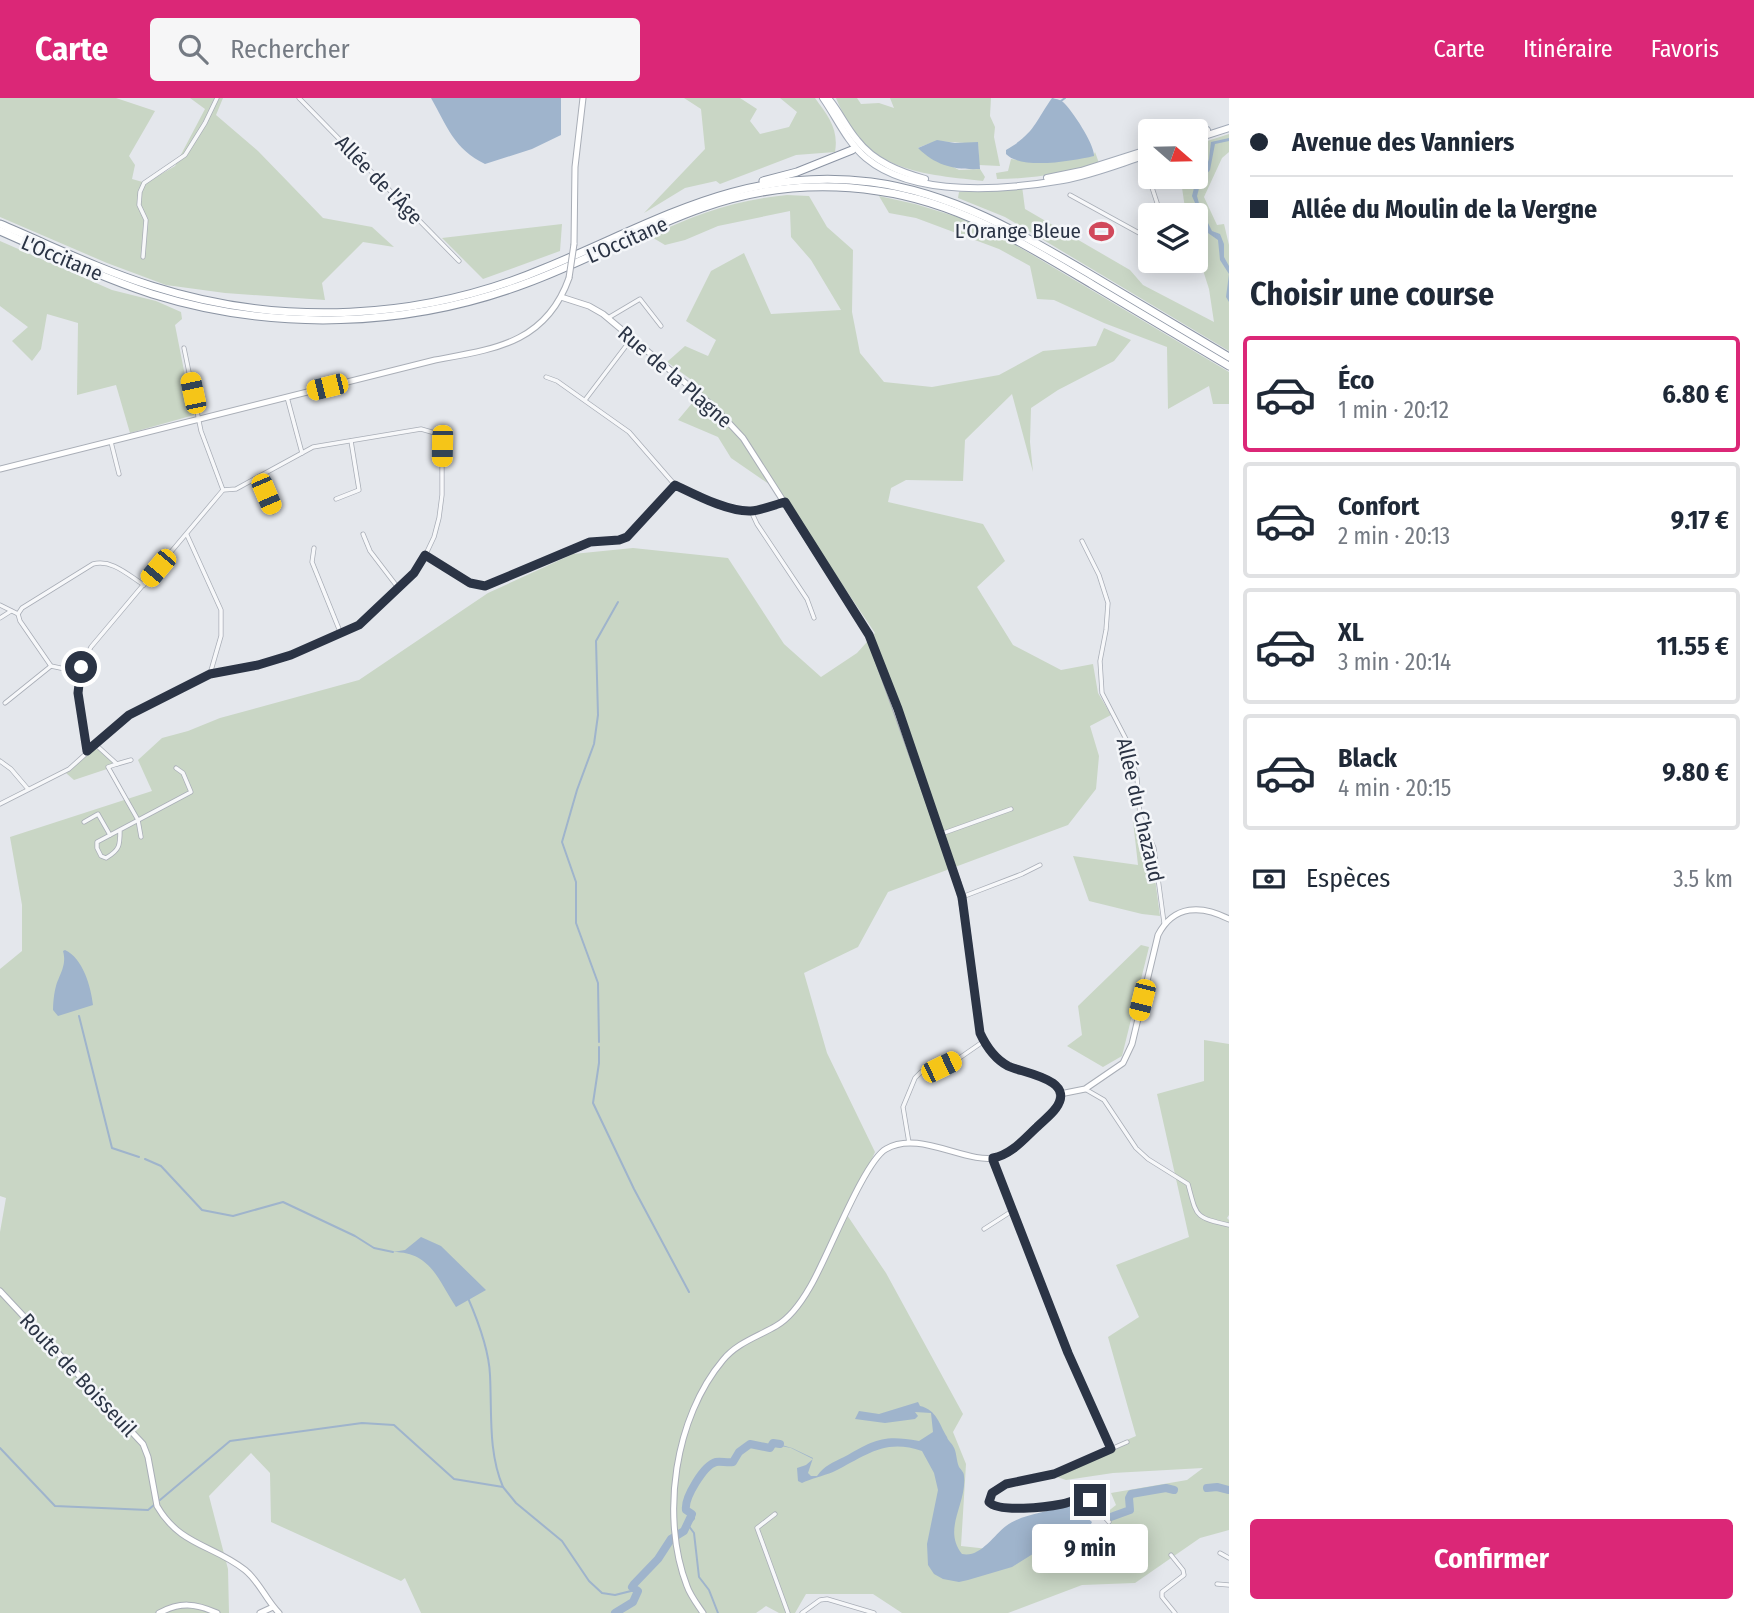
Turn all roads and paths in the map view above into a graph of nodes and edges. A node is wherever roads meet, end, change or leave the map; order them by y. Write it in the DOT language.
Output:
graph roads {
  1 [pos="217,98"];
  2 [pos="299,98"];
  3 [pos="583,98"];
  4 [pos="826,98"];
  5 [pos="1229,126"];
  6 [pos="842,129"];
  7 [pos="1208,133"];
  8 [pos="845,143"];
  9 [pos="857,149"];
  10 [pos="842,153"];
  11 [pos="1138,155"];
  12 [pos="736,190"];
  13 [pos="1070,195"];
  14 [pos="0,224"];
  15 [pos="0,231"];
  16 [pos="1138,232"];
  17 [pos="143,257"];
  18 [pos="459,261"];
  19 [pos="561,298"];
  20 [pos="608,318"];
  21 [pos="661,326"];
  22 [pos="632,338"];
  23 [pos="184,348"];
  24 [pos="1229,357"];
  25 [pos="1229,366"];
  26 [pos="546,377"];
  27 [pos="287,397"];
  28 [pos="585,400"];
  29 [pos="199,420"];
  30 [pos="351,440"];
  31 [pos="111,442"];
  32 [pos="302,453"];
  33 [pos="0,469"];
  34 [pos="119,474"];
  35 [pos="259,477"];
  36 [pos="675,485"];
  37 [pos="223,490"];
  38 [pos="337,499"];
  39 [pos="785,502"];
  40 [pos="751,511"];
  41 [pos="273,512"];
  42 [pos="186,534"];
  43 [pos="363,534"];
  44 [pos="1082,541"];
  45 [pos="314,548"];
  46 [pos="425,555"];
  47 [pos="144,584"];
  48 [pos="398,589"];
  49 [pos="0,605"];
  50 [pos="11,611"];
  51 [pos="18,614"];
  52 [pos="0,618"];
  53 [pos="814,618"];
  54 [pos="341,634"];
  55 [pos="51,666"];
  56 [pos="80,673"];
  57 [pos="210,674"];
  58 [pos="5,703"];
  59 [pos="95,744"];
  60 [pos="87,751"];
  61 [pos="131,760"];
  62 [pos="0,761"];
  63 [pos="117,764"];
  64 [pos="176,768"];
  65 [pos="28,790"];
  66 [pos="0,804"];
  67 [pos="1011,810"];
  68 [pos="138,820"];
  69 [pos="85,822"];
  70 [pos="120,830"];
  71 [pos="110,835"];
  72 [pos="941,835"];
  73 [pos="141,837"];
  74 [pos="1040,865"];
  75 [pos="962,897"];
  76 [pos="1229,919"];
  77 [pos="1164,923"];
  78 [pos="984,1041"];
  79 [pos="1086,1089"];
  80 [pos="1059,1094"];
  81 [pos="909,1143"];
  82 [pos="993,1158"];
  83 [pos="1012,1211"];
  84 [pos="1229,1225"];
  85 [pos="984,1229"];
  86 [pos="0,1291"];
  87 [pos="1127,1442"];
  88 [pos="1111,1449"];
  89 [pos="775,1514"];
  90 [pos="1109,1522"];
  91 [pos="1220,1553"];
  92 [pos="1171,1555"];
  93 [pos="1229,1558"];
  94 [pos="1217,1584"];
  95 [pos="1229,1585"];
  96 [pos="273,1607"];
  97 [pos="159,1613"];
  98 [pos="217,1613"];
  99 [pos="260,1613"];
  100 [pos="279,1613"];
  101 [pos="703,1613"];
  102 [pos="788,1613"];
  103 [pos="802,1613"];
  104 [pos="874,1613"];
  105 [pos="1175,1613"];
  1 -- 17 [label="street"];
  2 -- 18 [label="street, Allée de l'Âge"];
  3 -- 19 [label="street, bridge"];
  4 -- 6 [label="main road"];
  4 -- 9 [label="main road"];
  5 -- 7 [label="main road"];
  6 -- 8 [label="main road"];
  6 -- 9 [label="main road"];
  8 -- 10 [label="highway"];
  9 -- 10 [label="highway"];
  9 -- 11 [label="main road"];
  10 -- 12 [label="highway"];
  12 -- 14 [label="highway, L'Occitane"];
  12 -- 24 [label="highway, L'Occitane"];
  13 -- 16 [label="street"];
  15 -- 25 [label="highway, L'Occitane"];
  19 -- 20 [label="street, Rue de la Plagne"];
  19 -- 27 [label="street"];
  20 -- 21 [label="street"];
  20 -- 22 [label="street, Rue de la Plagne"];
  22 -- 28 [label="street"];
  22 -- 39 [label="street, Rue de la Plagne"];
  23 -- 29 [label="street"];
  26 -- 28 [label="street"];
  27 -- 29 [label="street"];
  27 -- 32 [label="street"];
  28 -- 36 [label="street"];
  29 -- 31 [label="street"];
  29 -- 37 [label="street"];
  30 -- 32 [label="street"];
  30 -- 38 [label="street"];
  30 -- 46 [label="street"];
  31 -- 33 [label="street"];
  31 -- 34 [label="street"];
  32 -- 35 [label="street"];
  35 -- 37 [label="street"];
  35 -- 41 [label="street"];
  36 -- 40 [label="street"];
  36 -- 46 [label="street"];
  37 -- 42 [label="street"];
  39 -- 40 [label="street"];
  39 -- 72 [label="street, Rue de la Plagne"];
  40 -- 53 [label="street"];
  42 -- 47 [label="street"];
  42 -- 57 [label="street"];
  43 -- 48 [label="street"];
  44 -- 77 [label="street, Allée du Chazaud"];
  45 -- 54 [label="street"];
  46 -- 48 [label="street"];
  47 -- 51 [label="street"];
  47 -- 56 [label="street"];
  48 -- 54 [label="street"];
  49 -- 50 [label="street"];
  50 -- 51 [label="street"];
  50 -- 52 [label="street"];
  51 -- 55 [label="street"];
  54 -- 57 [label="street"];
  55 -- 56 [label="street"];
  55 -- 58 [label="street"];
  56 -- 60 [label="street"];
  57 -- 59 [label="street"];
  59 -- 60 [label="street"];
  59 -- 63 [label="street"];
  60 -- 65 [label="street"];
  61 -- 63 [label="street"];
  62 -- 65 [label="street"];
  63 -- 68 [label="street"];
  64 -- 68 [label="street"];
  65 -- 66 [label="street"];
  67 -- 72 [label="street"];
  68 -- 70 [label="street"];
  68 -- 73 [label="street"];
  69 -- 71 [label="street"];
  70 -- 71 [label="street"];
  70 -- 71 [label="street"];
  72 -- 75 [label="street, Rue de la Plagne"];
  74 -- 75 [label="street"];
  75 -- 78 [label="street, Rue de la Plagne"];
  76 -- 77 [label="street"];
  77 -- 79 [label="street"];
  78 -- 80 [label="street"];
  78 -- 81 [label="street"];
  79 -- 80 [label="street"];
  79 -- 84 [label="street"];
  80 -- 82 [label="street"];
  81 -- 82 [label="street"];
  81 -- 101 [label="street"];
  82 -- 83 [label="street"];
  83 -- 85 [label="street"];
  83 -- 88 [label="street"];
  86 -- 96 [label="street, Route de Boisseuil"];
  87 -- 88 [label="street"];
  88 -- 90 [label="street"];
  89 -- 102 [label="street"];
  91 -- 93 [label="street"];
  92 -- 105 [label="street"];
  94 -- 95 [label="street"];
  96 -- 99 [label="street"];
  96 -- 100 [label="street, Route de Boisseuil"];
  97 -- 98 [label="street"];
  103 -- 104 [label="street"];
}
